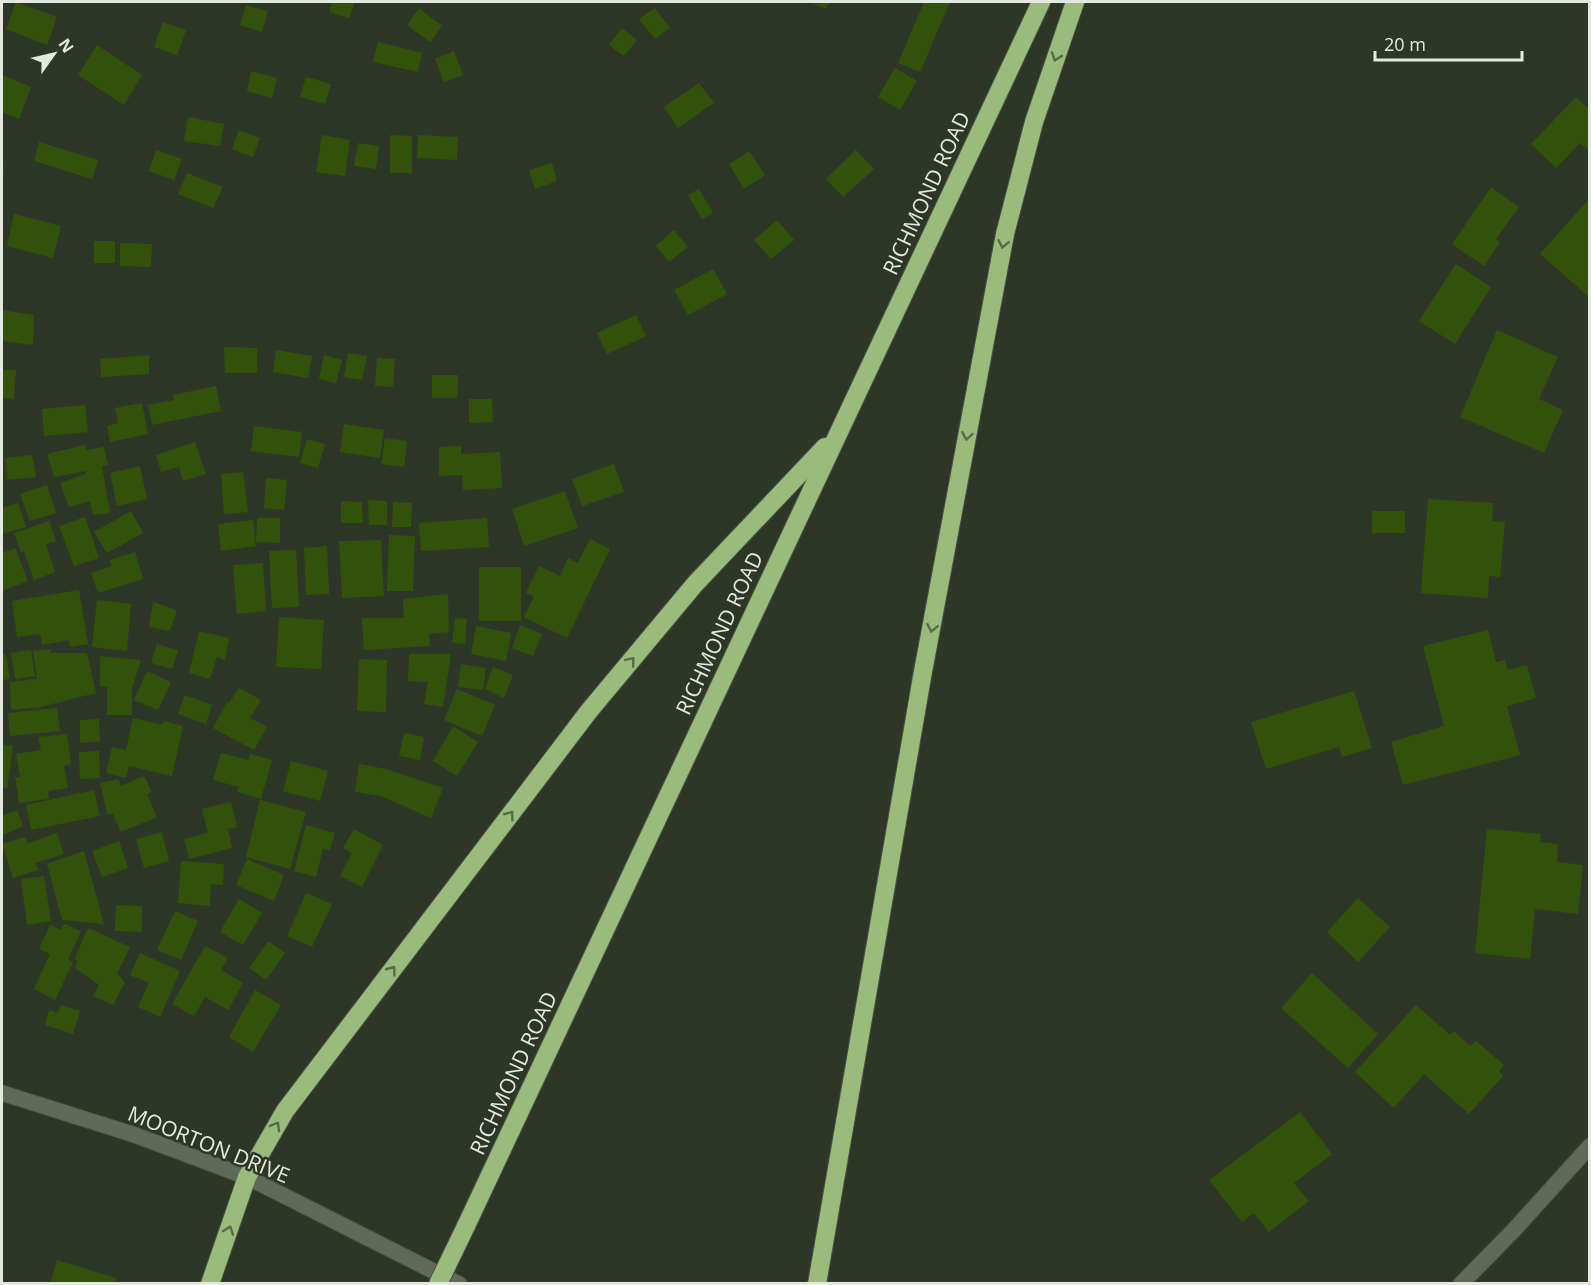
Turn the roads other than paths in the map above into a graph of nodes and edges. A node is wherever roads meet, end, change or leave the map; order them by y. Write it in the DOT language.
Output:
graph roads {
  1 [pos="1041,2"];
  2 [pos="1075,2"];
  3 [pos="837,435"];
  4 [pos="2,1093"];
  5 [pos="1590,1146"];
  6 [pos="247,1177"];
  7 [pos="210,1284"];
  8 [pos="438,1284"];
  9 [pos="459,1284"];
  10 [pos="817,1284"];
  11 [pos="1461,1284"];
  1 -- 3 [label="highway, RICHMOND ROAD"];
  2 -- 10 [label="highway, one-way"];
  6 -- 3 [label="highway, one-way"];
  3 -- 8 [label="highway, RICHMOND ROAD, bridge"];
  4 -- 6 [label="street, MOORTON DRIVE"];
  5 -- 11 [label="street"];
  7 -- 6 [label="highway, one-way"];
  6 -- 9 [label="street, MOORTON DRIVE"];
}
